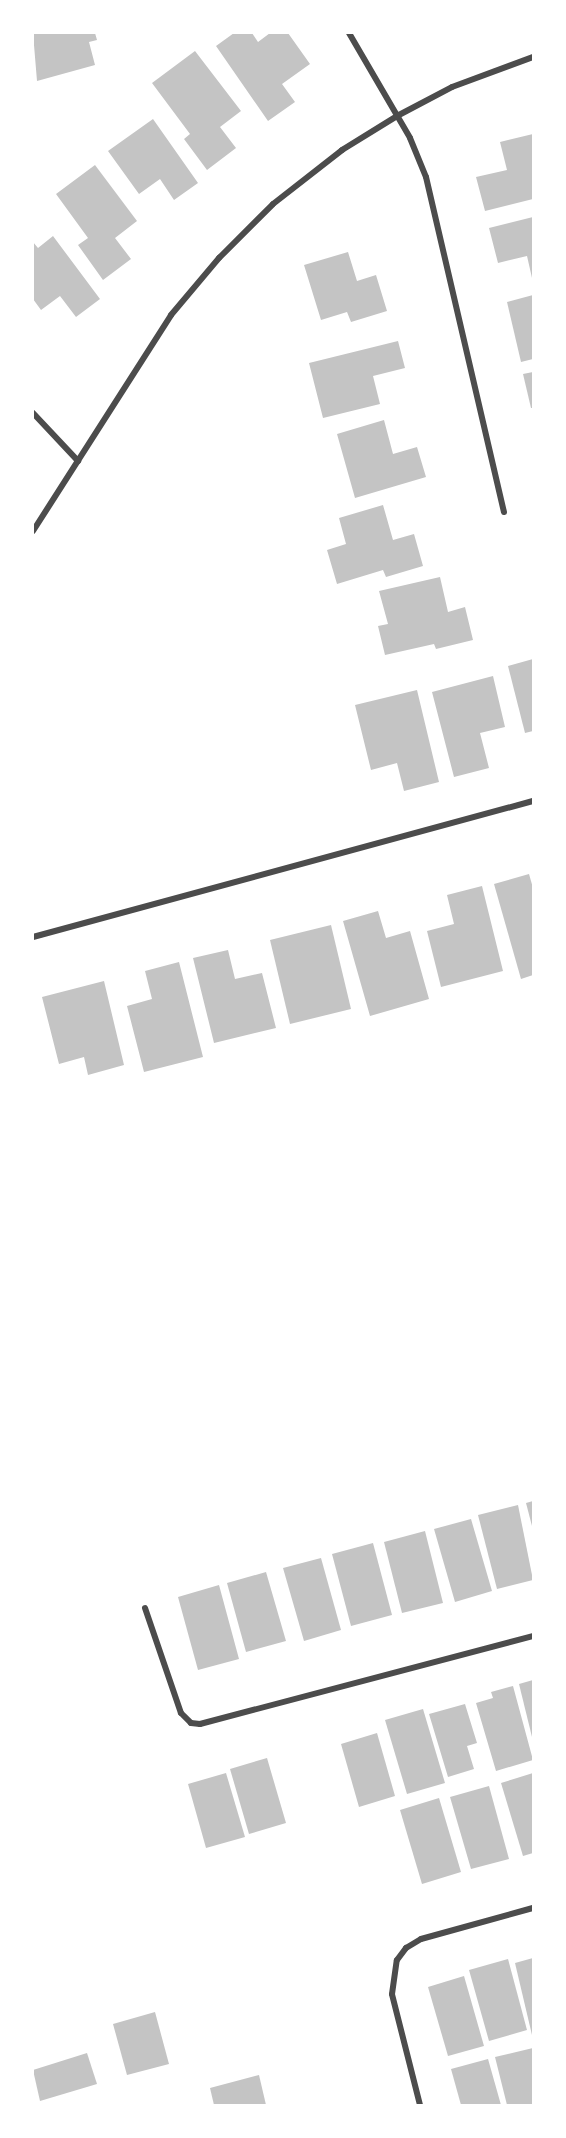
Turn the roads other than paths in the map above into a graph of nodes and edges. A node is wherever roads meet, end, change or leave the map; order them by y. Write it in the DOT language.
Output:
graph roads {
  1 [pos="349,33"];
  2 [pos="533,57"];
  3 [pos="397,116"];
  4 [pos="33,413"];
  5 [pos="78,460"];
  6 [pos="504,512"];
  7 [pos="33,531"];
  8 [pos="533,801"];
  9 [pos="33,937"];
  10 [pos="145,1608"];
  11 [pos="533,1636"];
  12 [pos="533,1908"];
  13 [pos="420,2105"];
  1 -- 3 [label="street"];
  2 -- 3 [label="street"];
  3 -- 5 [label="street"];
  3 -- 6 [label="street"];
  4 -- 5 [label="street"];
  5 -- 7 [label="street"];
  8 -- 9 [label="street"];
  10 -- 11 [label="street"];
  12 -- 13 [label="street"];
}
